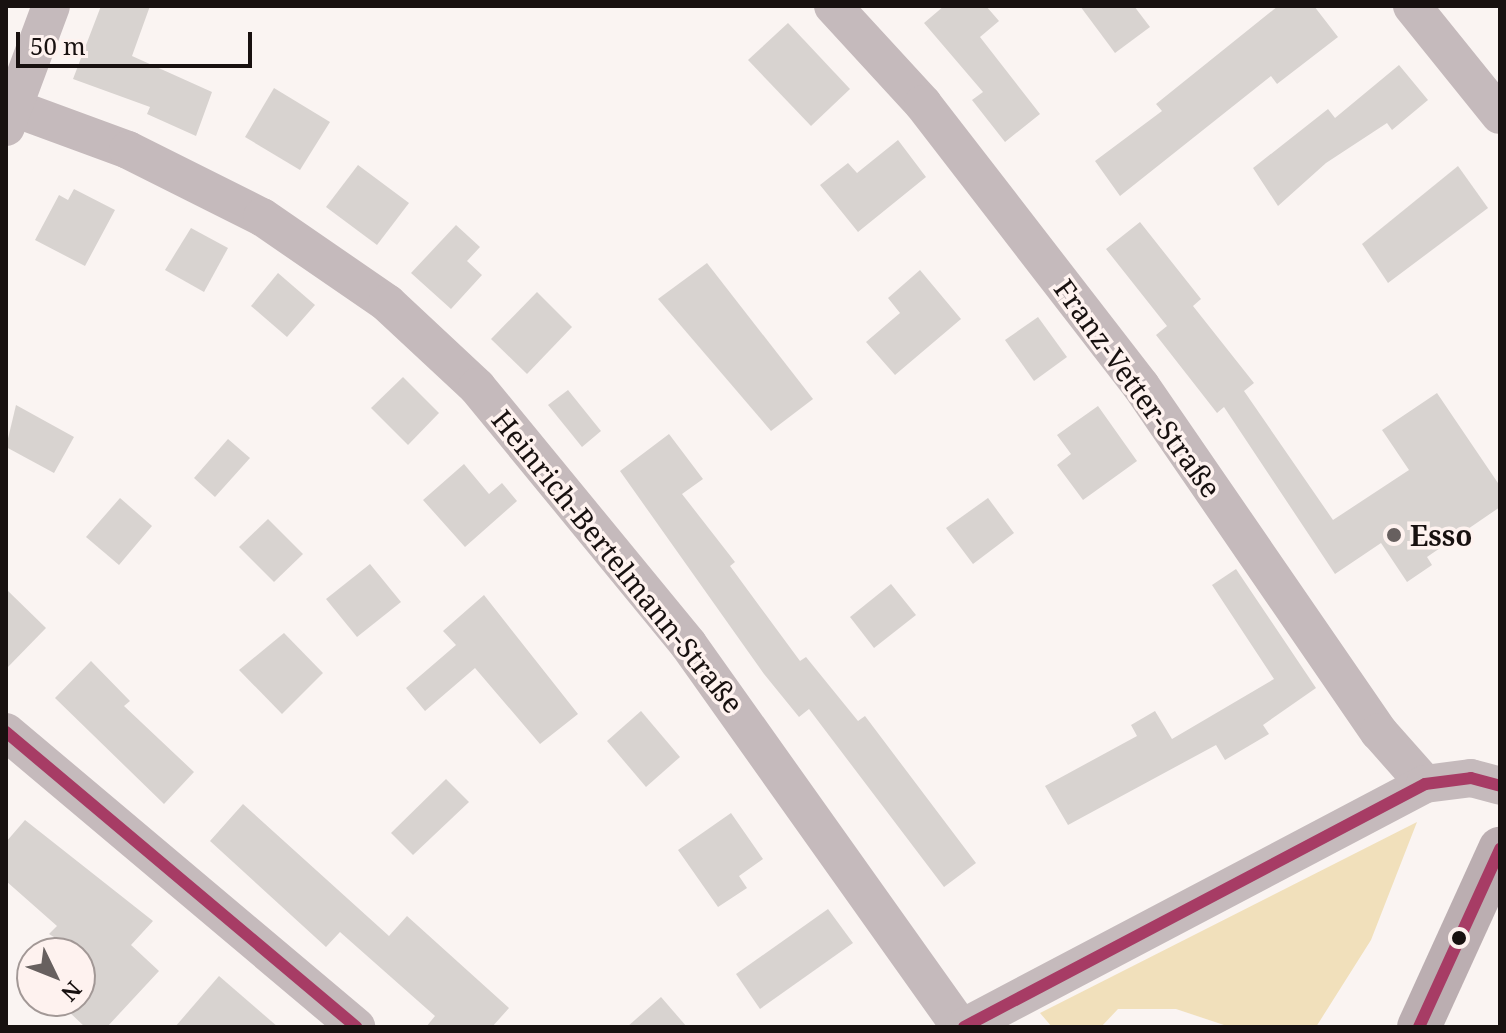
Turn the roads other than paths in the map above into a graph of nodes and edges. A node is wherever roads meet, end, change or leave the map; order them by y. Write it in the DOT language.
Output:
graph roads {
  1 [pos="51,6"];
  2 [pos="833,6"];
  3 [pos="1412,6"];
  4 [pos="1500,115"];
  5 [pos="10,117"];
  6 [pos="6,732"];
  7 [pos="1425,784"];
  8 [pos="1500,786"];
  9 [pos="1500,849"];
  10 [pos="356,1027"];
  11 [pos="962,1027"];
  12 [pos="1419,1027"];
  1 -- 5 [label="street"];
  2 -- 7 [label="street, Franz-Vetter-Straße"];
  3 -- 4 [label="street"];
  5 -- 11 [label="street, Heinrich-Bertelmann-Straße"];
  6 -- 10 [label="street"];
  7 -- 8 [label="street"];
  7 -- 11 [label="street"];
  9 -- 12 [label="main road"];
}
